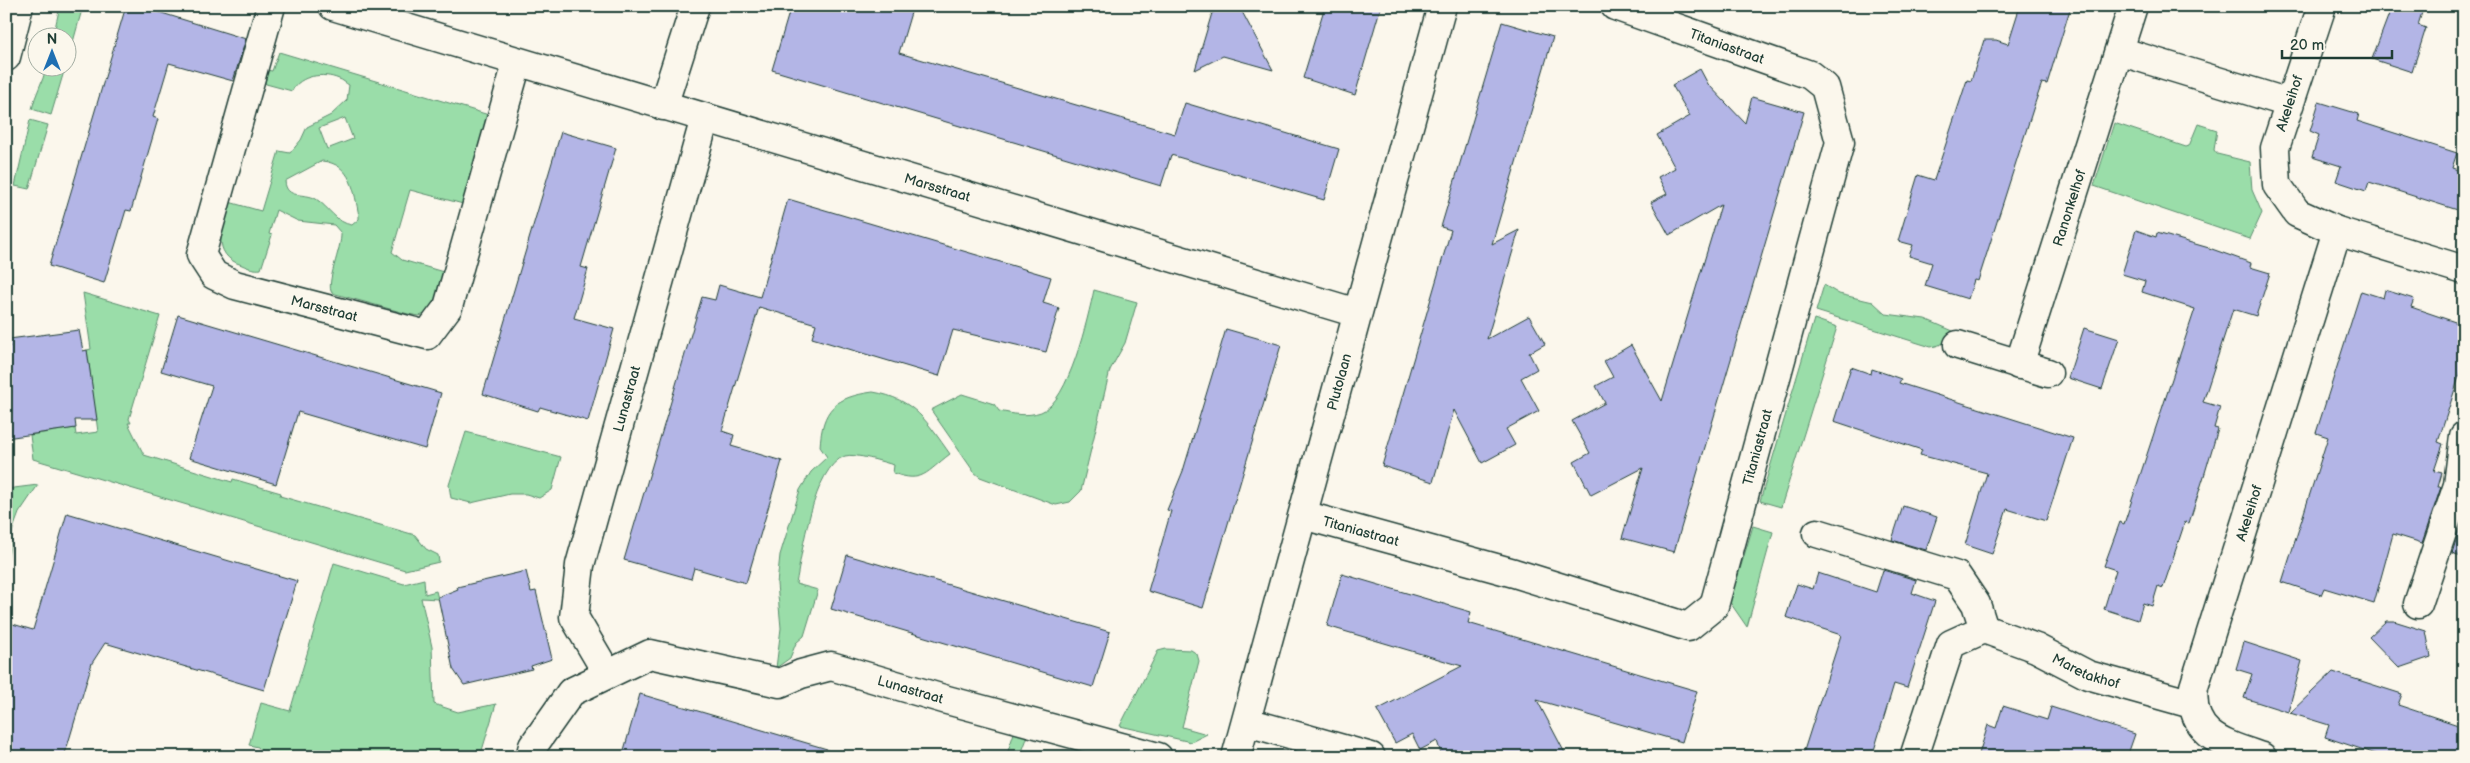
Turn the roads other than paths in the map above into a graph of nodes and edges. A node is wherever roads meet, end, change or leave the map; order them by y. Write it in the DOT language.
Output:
graph roads {
  1 [pos="19,6"];
  2 [pos="271,6"];
  3 [pos="333,6"];
  4 [pos="694,6"];
  5 [pos="1442,6"];
  6 [pos="1615,6"];
  7 [pos="2133,6"];
  8 [pos="2322,6"];
  9 [pos="2118,51"];
  10 [pos="6,57"];
  11 [pos="517,63"];
  12 [pos="2289,103"];
  13 [pos="663,106"];
  14 [pos="705,118"];
  15 [pos="2337,232"];
  16 [pos="2464,270"];
  17 [pos="1357,313"];
  18 [pos="1958,345"];
  19 [pos="2019,364"];
  20 [pos="2048,373"];
  21 [pos="2464,436"];
  22 [pos="1303,515"];
  23 [pos="1817,533"];
  24 [pos="2418,604"];
  25 [pos="1984,629"];
  26 [pos="607,673"];
  27 [pos="2192,704"];
  28 [pos="1247,722"];
  29 [pos="530,757"];
  30 [pos="1158,757"];
  31 [pos="1236,757"];
  32 [pos="1371,757"];
  33 [pos="1914,757"];
  34 [pos="2262,757"];
  1 -- 10 [label="street"];
  2 -- 11 [label="street, Marsstraat"];
  3 -- 11 [label="street, Marsstraat"];
  4 -- 13 [label="street"];
  5 -- 17 [label="street, Plutolaan"];
  6 -- 22 [label="street, Titaniastraat"];
  7 -- 9 [label="street, Ranonkelhof"];
  8 -- 12 [label="street, Akeleihof"];
  9 -- 12 [label="street"];
  9 -- 19 [label="street, Ranonkelhof"];
  11 -- 13 [label="street, Marsstraat"];
  12 -- 15 [label="street, Akeleihof"];
  13 -- 14 [label="street, Marsstraat"];
  14 -- 17 [label="street, Marsstraat"];
  14 -- 26 [label="street, Lunastraat"];
  15 -- 16 [label="street, Akeleihof"];
  15 -- 27 [label="street, Akeleihof"];
  17 -- 22 [label="street, Plutolaan"];
  18 -- 19 [label="street"];
  19 -- 20 [label="street"];
  21 -- 24 [label="street"];
  22 -- 28 [label="street, Plutolaan"];
  23 -- 25 [label="street"];
  25 -- 27 [label="street, Maretakhof"];
  25 -- 33 [label="street"];
  26 -- 29 [label="street, Lunastraat"];
  26 -- 30 [label="street, Lunastraat"];
  27 -- 34 [label="street"];
  28 -- 31 [label="street, Plutolaan"];
  28 -- 32 [label="street"];
}
